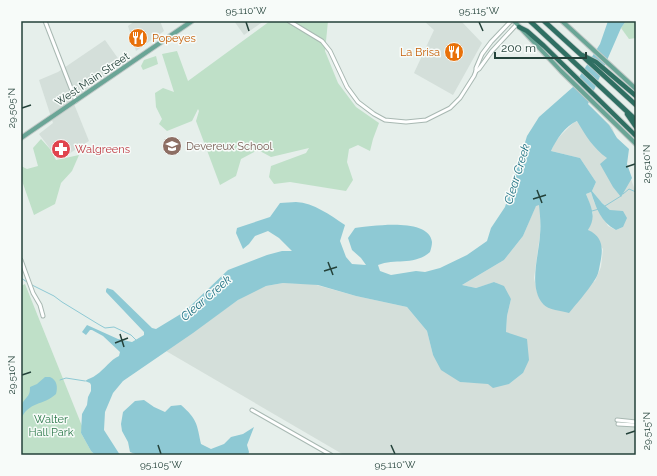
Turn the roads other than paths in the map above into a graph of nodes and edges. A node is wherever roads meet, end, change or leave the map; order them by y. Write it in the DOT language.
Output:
graph roads {
  1 [pos="45,21"];
  2 [pos="289,21"];
  3 [pos="530,21"];
  4 [pos="544,21"];
  5 [pos="562,21"];
  6 [pos="190,22"];
  7 [pos="515,23"];
  8 [pos="577,52"];
  9 [pos="476,71"];
  10 [pos="636,89"];
  11 [pos="636,96"];
  12 [pos="76,101"];
  13 [pos="621,104"];
  14 [pos="636,105"];
  15 [pos="636,120"];
  16 [pos="636,127"];
  17 [pos="636,136"];
  18 [pos="21,138"];
  19 [pos="636,144"];
  20 [pos="21,260"];
  21 [pos="43,316"];
  22 [pos="252,410"];
  23 [pos="636,422"];
  24 [pos="636,426"];
  25 [pos="331,455"];
  1 -- 12 [label="street"];
  2 -- 9 [label="street"];
  3 -- 13 [label="highway"];
  4 -- 8 [label="highway"];
  5 -- 10 [label="main road"];
  6 -- 12 [label="main road, West Main Street"];
  7 -- 9 [label="street"];
  7 -- 9 [label="street"];
  7 -- 17 [label="highway"];
  7 -- 19 [label="main road"];
  8 -- 11 [label="highway"];
  8 -- 14 [label="highway"];
  12 -- 18 [label="main road, West Main Street"];
  13 -- 15 [label="highway"];
  13 -- 16 [label="highway"];
  20 -- 21 [label="street"];
  22 -- 25 [label="street"];
  23 -- 24 [label="street"];
}
